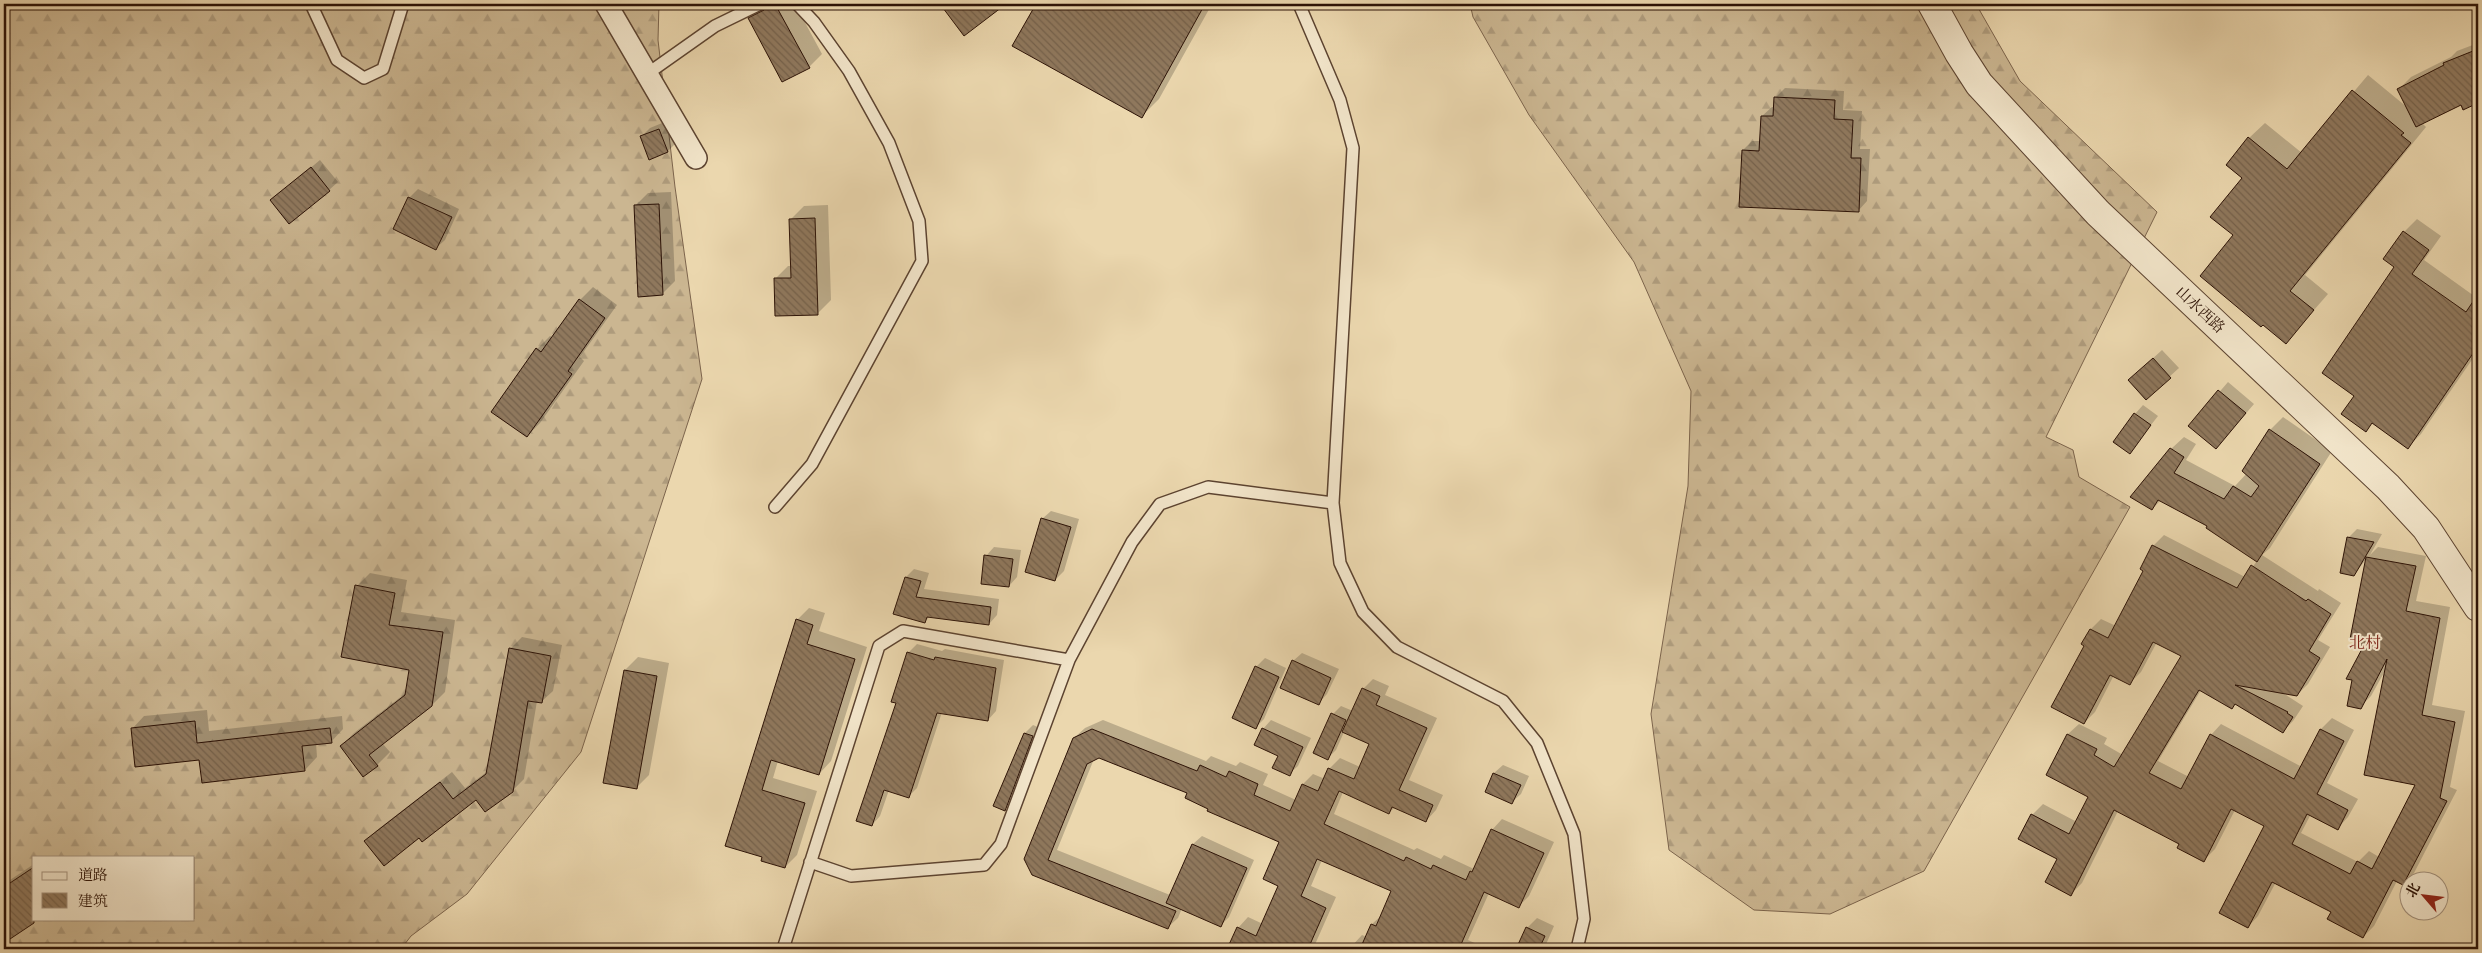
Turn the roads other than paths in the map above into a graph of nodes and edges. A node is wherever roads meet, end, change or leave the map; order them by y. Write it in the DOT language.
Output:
graph roads {
  1 [pos="311,4"];
  2 [pos="403,4"];
  3 [pos="606,4"];
  4 [pos="760,4"];
  5 [pos="797,4"];
  6 [pos="1299,4"];
  7 [pos="1932,4"];
  8 [pos="647,74"];
  9 [pos="696,158"];
  10 [pos="1333,503"];
  11 [pos="775,507"];
  12 [pos="2478,607"];
  13 [pos="1069,660"];
  14 [pos="810,862"];
  15 [pos="783,949"];
  16 [pos="1577,949"];
  1 -- 2 [label="lane"];
  3 -- 8 [label="street"];
  4 -- 8 [label="lane"];
  5 -- 11 [label="lane"];
  6 -- 10 [label="lane"];
  7 -- 12 [label="street, 山水西路"];
  8 -- 9 [label="street"];
  10 -- 13 [label="lane"];
  10 -- 16 [label="lane"];
  13 -- 14 [label="lane"];
  13 -- 14 [label="lane"];
  14 -- 15 [label="lane"];
}
